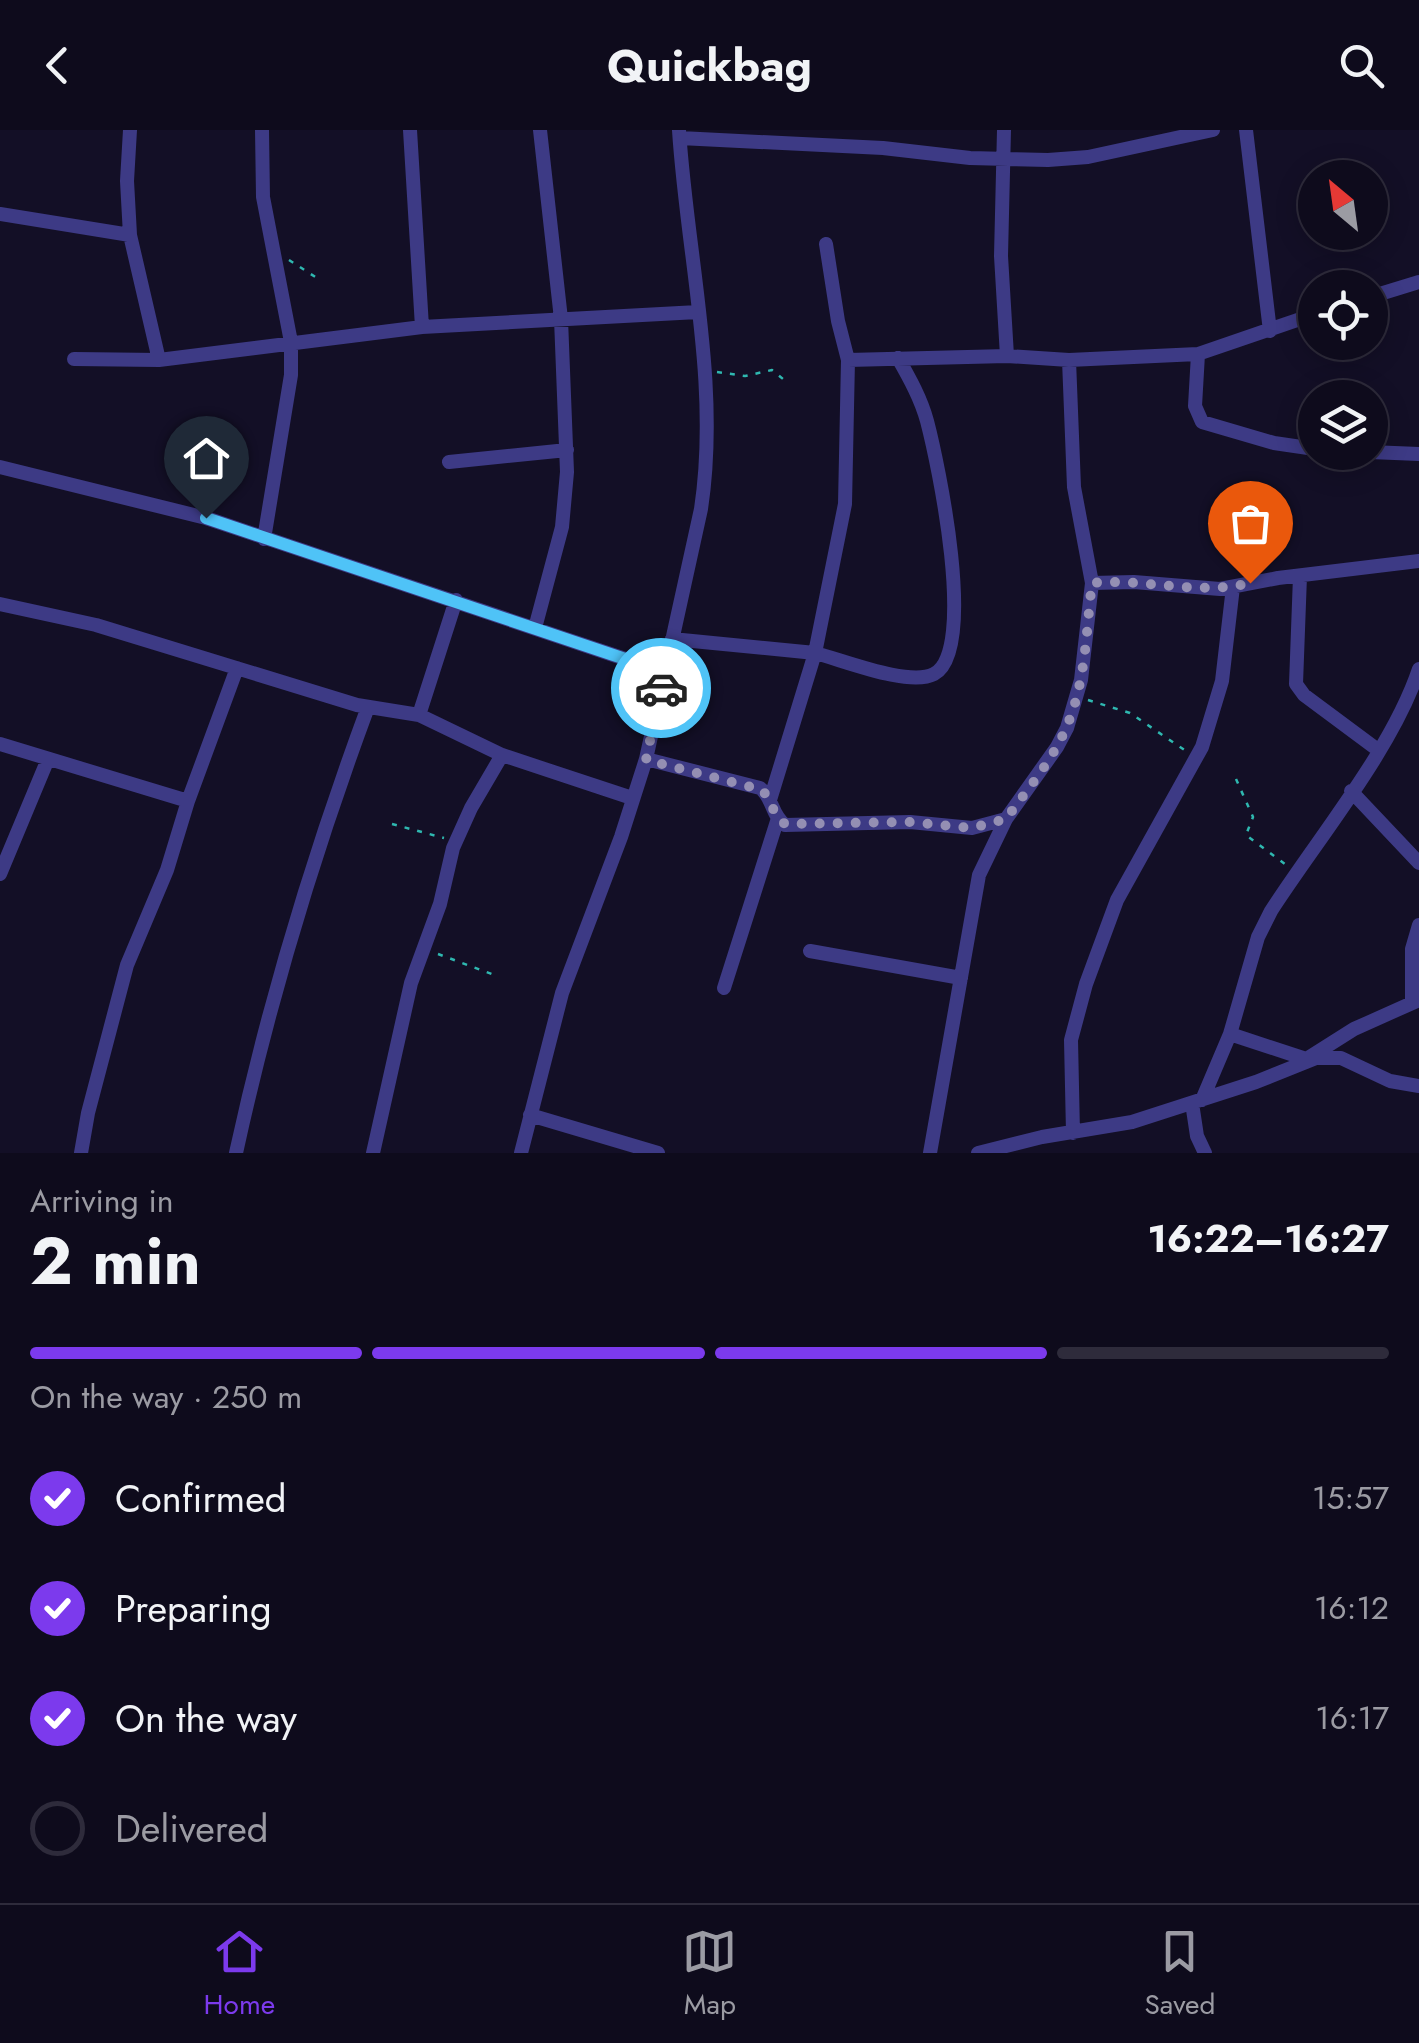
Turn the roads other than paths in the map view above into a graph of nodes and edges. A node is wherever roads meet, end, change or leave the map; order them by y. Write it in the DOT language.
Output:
graph roads {
  1 [pos="130,130"];
  2 [pos="262,130"];
  3 [pos="410,130"];
  4 [pos="540,130"];
  5 [pos="1004,130"];
  6 [pos="1214,130"];
  7 [pos="1246,130"];
  8 [pos="679,134"];
  9 [pos="1004,159"];
  10 [pos="0,214"];
  11 [pos="130,234"];
  12 [pos="826,244"];
  13 [pos="1419,282"];
  14 [pos="1388,291"];
  15 [pos="698,312"];
  16 [pos="561,319"];
  17 [pos="1298,320"];
  18 [pos="422,327"];
  19 [pos="1270,331"];
  20 [pos="291,342"];
  21 [pos="1198,354"];
  22 [pos="1007,356"];
  23 [pos="898,358"];
  24 [pos="74,360"];
  25 [pos="159,360"];
  26 [pos="848,360"];
  27 [pos="1069,360"];
  28 [pos="1298,447"];
  29 [pos="567,450"];
  30 [pos="1388,453"];
  31 [pos="1419,454"];
  32 [pos="449,462"];
  33 [pos="0,466"];
  34 [pos="264,538"];
  35 [pos="1419,561"];
  36 [pos="1300,576"];
  37 [pos="1092,583"];
  38 [pos="1233,587"];
  39 [pos="456,600"];
  40 [pos="0,604"];
  41 [pos="536,628"];
  42 [pos="672,639"];
  43 [pos="815,653"];
  44 [pos="237,668"];
  45 [pos="1419,670"];
  46 [pos="664,672"];
  47 [pos="368,708"];
  48 [pos="419,715"];
  49 [pos="0,744"];
  50 [pos="1378,750"];
  51 [pos="502,755"];
  52 [pos="48,759"];
  53 [pos="646,760"];
  54 [pos="1352,791"];
  55 [pos="632,798"];
  56 [pos="770,800"];
  57 [pos="188,801"];
  58 [pos="778,818"];
  59 [pos="1006,819"];
  60 [pos="972,828"];
  61 [pos="987,855"];
  62 [pos="1419,863"];
  63 [pos="0,874"];
  64 [pos="1419,925"];
  65 [pos="810,951"];
  66 [pos="961,978"];
  67 [pos="724,988"];
  68 [pos="1415,1002"];
  69 [pos="1230,1034"];
  70 [pos="1303,1061"];
  71 [pos="1419,1086"];
  72 [pos="1197,1102"];
  73 [pos="530,1114"];
  74 [pos="1073,1133"];
  75 [pos="81,1153"];
  76 [pos="236,1153"];
  77 [pos="373,1153"];
  78 [pos="520,1153"];
  79 [pos="658,1153"];
  80 [pos="930,1153"];
  81 [pos="978,1153"];
  82 [pos="1204,1153"];
  1 -- 11 [label="street"];
  2 -- 20 [label="street"];
  3 -- 18 [label="street"];
  4 -- 16 [label="street"];
  5 -- 9 [label="street"];
  6 -- 9 [label="street"];
  7 -- 19 [label="street"];
  8 -- 9 [label="street"];
  8 -- 15 [label="street"];
  9 -- 22 [label="street"];
  10 -- 11 [label="street"];
  11 -- 25 [label="street"];
  12 -- 26 [label="street"];
  13 -- 14 [label="street"];
  15 -- 16 [label="street"];
  15 -- 42 [label="street"];
  16 -- 18 [label="street"];
  16 -- 29 [label="street"];
  17 -- 19 [label="street"];
  18 -- 20 [label="street"];
  19 -- 21 [label="street"];
  20 -- 25 [label="street"];
  20 -- 34 [label="street"];
  21 -- 27 [label="street"];
  21 -- 28 [label="street"];
  22 -- 23 [label="street"];
  22 -- 27 [label="street"];
  23 -- 26 [label="street"];
  23 -- 43 [label="street"];
  24 -- 25 [label="street"];
  26 -- 43 [label="street"];
  27 -- 37 [label="street"];
  29 -- 32 [label="street"];
  29 -- 41 [label="street"];
  30 -- 31 [label="street"];
  33 -- 34 [label="street"];
  34 -- 39 [label="street"];
  35 -- 36 [label="street"];
  36 -- 38 [label="street"];
  36 -- 50 [label="street"];
  37 -- 38 [label="street"];
  37 -- 59 [label="street"];
  38 -- 74 [label="street"];
  39 -- 41 [label="street"];
  39 -- 48 [label="street"];
  40 -- 44 [label="street"];
  41 -- 46 [label="street"];
  42 -- 43 [label="street"];
  42 -- 46 [label="street"];
  43 -- 56 [label="street"];
  44 -- 47 [label="street"];
  44 -- 57 [label="street"];
  45 -- 50 [label="street"];
  46 -- 53 [label="street"];
  47 -- 48 [label="street"];
  47 -- 76 [label="street"];
  48 -- 51 [label="street"];
  49 -- 52 [label="street"];
  50 -- 54 [label="street"];
  51 -- 55 [label="street"];
  51 -- 77 [label="street"];
  52 -- 57 [label="street"];
  52 -- 63 [label="street"];
  53 -- 55 [label="street"];
  53 -- 56 [label="street"];
  54 -- 62 [label="street"];
  54 -- 69 [label="street"];
  55 -- 73 [label="street"];
  56 -- 58 [label="street"];
  57 -- 75 [label="street"];
  58 -- 60 [label="street"];
  58 -- 67 [label="street"];
  59 -- 60 [label="street"];
  59 -- 61 [label="street"];
  60 -- 61 [label="street"];
  61 -- 66 [label="street"];
  64 -- 68 [label="street"];
  65 -- 66 [label="street"];
  66 -- 80 [label="street"];
  68 -- 70 [label="street"];
  69 -- 70 [label="street"];
  69 -- 72 [label="street"];
  70 -- 71 [label="street"];
  70 -- 72 [label="street"];
  72 -- 74 [label="street"];
  72 -- 82 [label="street"];
  73 -- 78 [label="street"];
  73 -- 79 [label="street"];
  74 -- 81 [label="street"];
}
